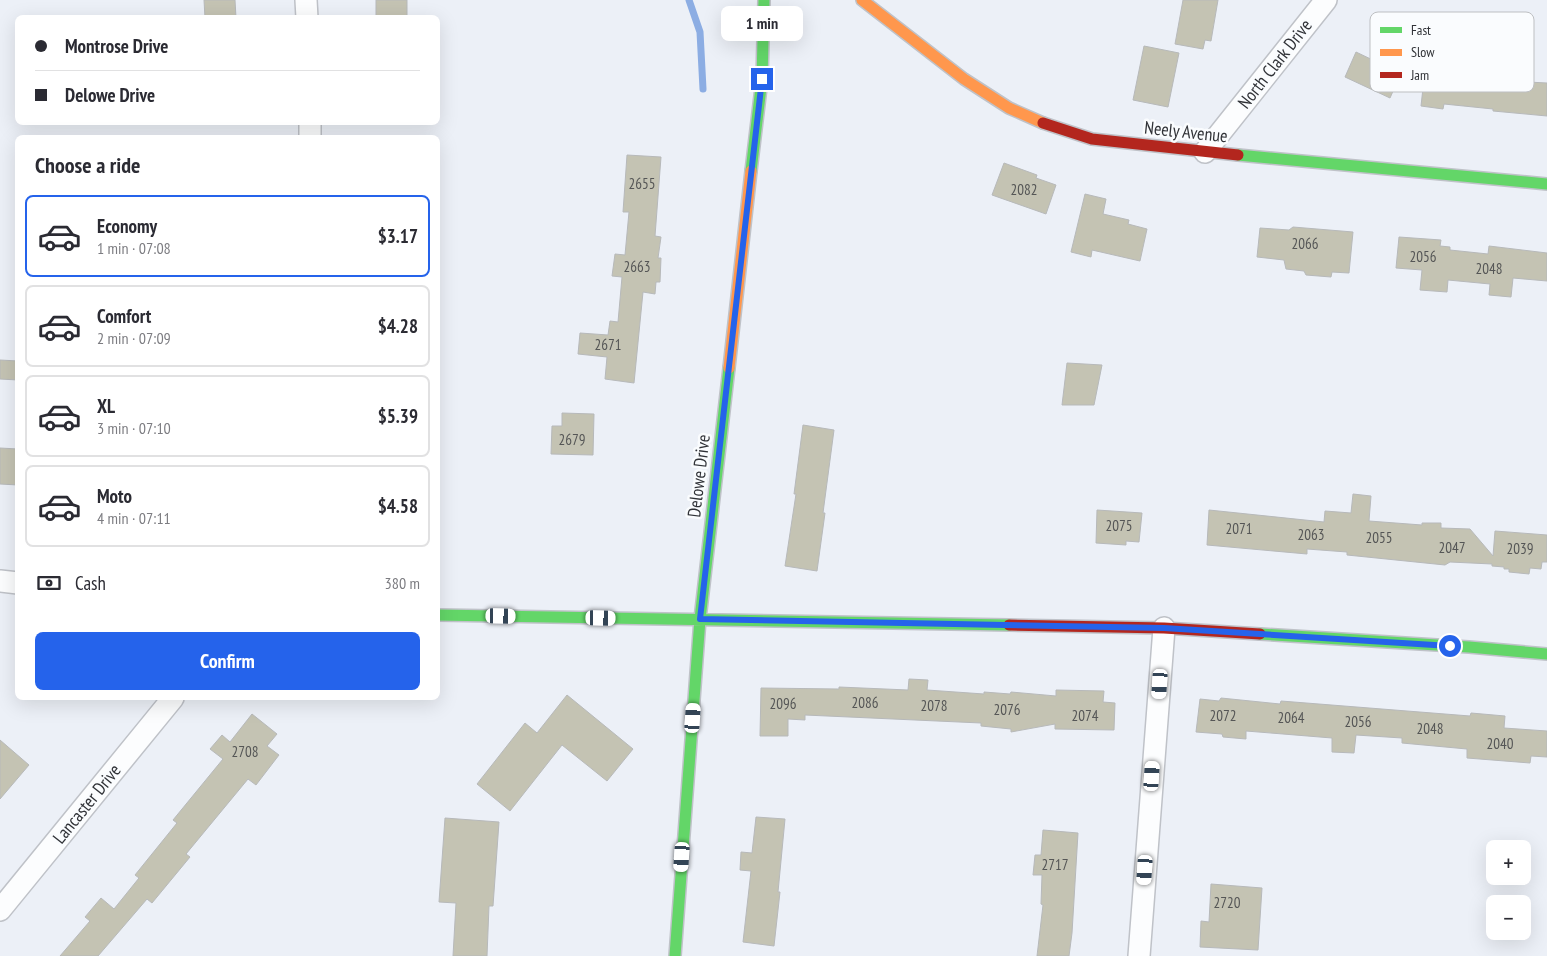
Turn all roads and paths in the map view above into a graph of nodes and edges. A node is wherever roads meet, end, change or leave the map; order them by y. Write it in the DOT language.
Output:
graph roads {
  1 [pos="306,0"];
  2 [pos="764,0"];
  3 [pos="862,0"];
  4 [pos="1326,0"];
  5 [pos="307,15"];
  6 [pos="1205,152"];
  7 [pos="1547,184"];
  8 [pos="0,581"];
  9 [pos="15,583"];
  10 [pos="440,615"];
  11 [pos="700,619"];
  12 [pos="1164,628"];
  13 [pos="1547,654"];
  14 [pos="171,700"];
  15 [pos="0,910"];
  16 [pos="675,956"];
  17 [pos="1139,956"];
  1 -- 5 [label="street"];
  2 -- 11 [label="street, Delowe Drive"];
  3 -- 6 [label="street, Neely Avenue"];
  4 -- 6 [label="street, North Clark Drive"];
  6 -- 7 [label="street, Neely Avenue"];
  8 -- 9 [label="street"];
  10 -- 11 [label="street"];
  11 -- 12 [label="street"];
  11 -- 16 [label="street, Delowe Drive"];
  12 -- 13 [label="street"];
  12 -- 17 [label="street"];
  14 -- 15 [label="street, Lancaster Drive"];
}
